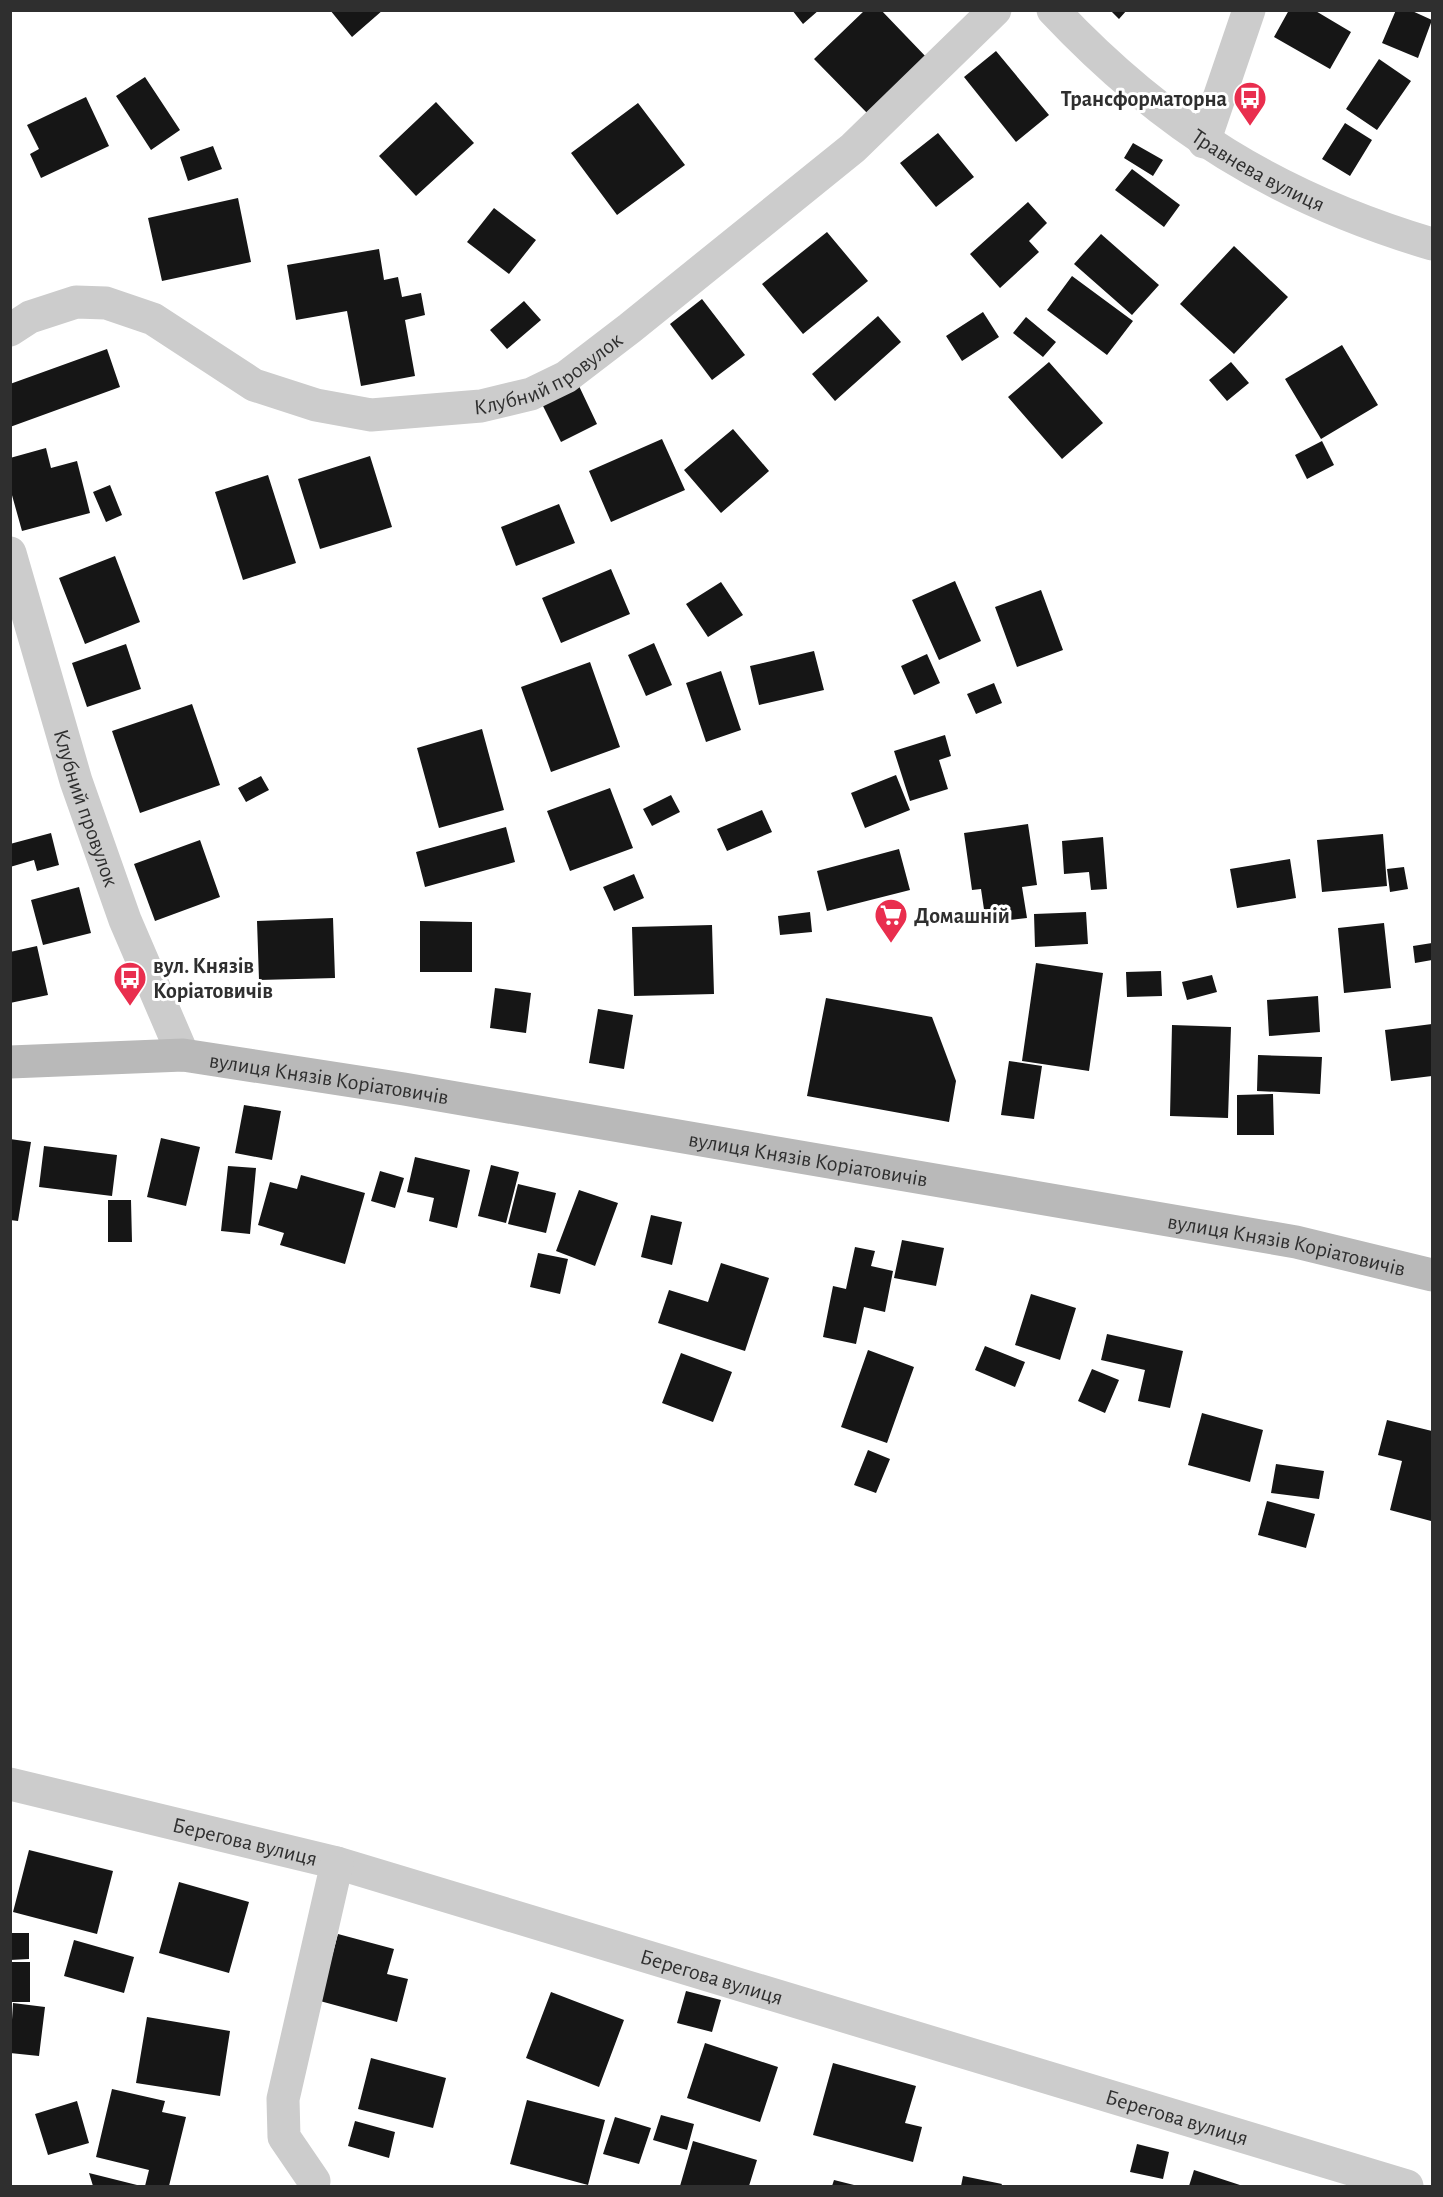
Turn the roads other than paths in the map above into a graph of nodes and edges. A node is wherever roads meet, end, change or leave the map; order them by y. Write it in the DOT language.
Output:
graph roads {
  1 [pos="995,10"];
  2 [pos="1053,10"];
  3 [pos="1249,10"];
  4 [pos="1204,142"];
  5 [pos="1432,244"];
  6 [pos="10,330"];
  7 [pos="10,553"];
  8 [pos="183,1055"];
  9 [pos="10,1062"];
  10 [pos="1432,1275"];
  11 [pos="10,1784"];
  12 [pos="337,1863"];
  13 [pos="318,2185"];
  14 [pos="1407,2187"];
  1 -- 6 [label="street, Клубний провулок"];
  2 -- 4 [label="street, Травнева вулиця"];
  3 -- 4 [label="street"];
  4 -- 5 [label="street, Травнева вулиця"];
  7 -- 8 [label="street, Клубний провулок"];
  8 -- 9 [label="main road, вулиця Князів Коріатовичів"];
  8 -- 10 [label="main road, вулиця Князів Коріатовичів"];
  11 -- 12 [label="street, Берегова вулиця"];
  12 -- 13 [label="street"];
  12 -- 14 [label="street, Берегова вулиця"];
}
